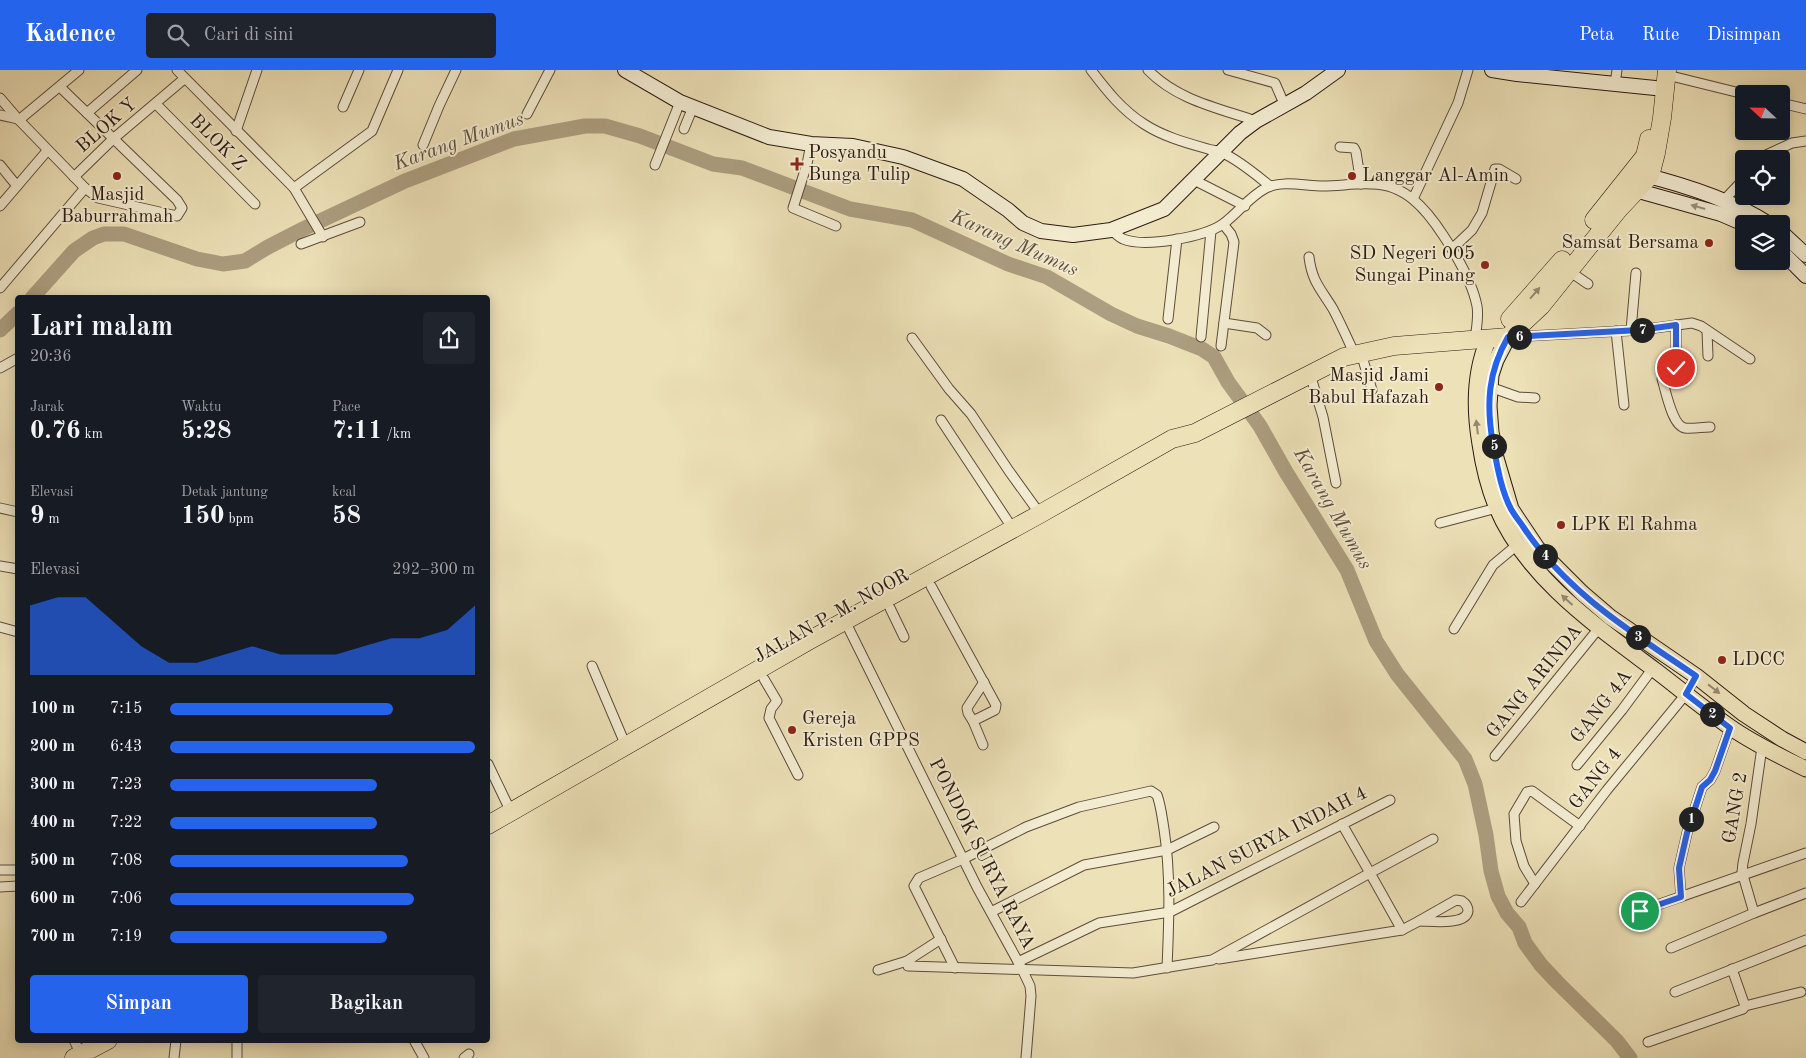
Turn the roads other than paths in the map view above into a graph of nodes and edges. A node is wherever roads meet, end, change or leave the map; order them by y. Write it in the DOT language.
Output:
graph roads {
  1 [pos="78,70"];
  2 [pos="137,70"];
  3 [pos="176,70"];
  4 [pos="257,70"];
  5 [pos="359,70"];
  6 [pos="398,70"];
  7 [pos="456,70"];
  8 [pos="550,70"];
  9 [pos="625,70"];
  10 [pos="1091,70"];
  11 [pos="1148,70"];
  12 [pos="1228,70"];
  13 [pos="1338,70"];
  14 [pos="1468,70"];
  15 [pos="1496,70"];
  16 [pos="1560,74"];
  17 [pos="1662,76"];
  18 [pos="1616,77"];
  19 [pos="184,79"];
  20 [pos="60,87"];
  21 [pos="1735,92"];
  22 [pos="0,98"];
  23 [pos="156,104"];
  24 [pos="686,104"];
  25 [pos="1790,105"];
  26 [pos="1286,106"];
  27 [pos="343,107"];
  28 [pos="1806,109"];
  29 [pos="87,113"];
  30 [pos="527,114"];
  31 [pos="0,115"];
  32 [pos="19,120"];
  33 [pos="1256,121"];
  34 [pos="684,129"];
  35 [pos="236,131"];
  36 [pos="113,139"];
  37 [pos="1806,141"];
  38 [pos="811,144"];
  39 [pos="423,145"];
  40 [pos="1340,147"];
  41 [pos="1779,150"];
  42 [pos="48,151"];
  43 [pos="1221,152"];
  44 [pos="656,163"];
  45 [pos="0,165"];
  46 [pos="1650,176"];
  47 [pos="74,178"];
  48 [pos="1516,179"];
  49 [pos="1194,180"];
  50 [pos="1630,183"];
  51 [pos="1361,184"];
  52 [pos="17,186"];
  53 [pos="1270,186"];
  54 [pos="1683,187"];
  55 [pos="85,188"];
  56 [pos="294,188"];
  57 [pos="1735,189"];
  58 [pos="1413,199"];
  59 [pos="1677,201"];
  60 [pos="1724,201"];
  61 [pos="255,204"];
  62 [pos="0,206"];
  63 [pos="1245,206"];
  64 [pos="1756,215"];
  65 [pos="1735,220"];
  66 [pos="360,222"];
  67 [pos="1223,224"];
  68 [pos="836,226"];
  69 [pos="1111,230"];
  70 [pos="1211,231"];
  71 [pos="322,234"];
  72 [pos="1177,239"];
  73 [pos="1790,239"];
  74 [pos="1793,241"];
  75 [pos="301,244"];
  76 [pos="1790,244"];
  77 [pos="1452,249"];
  78 [pos="1806,255"];
  79 [pos="1309,257"];
  80 [pos="1790,260"];
  81 [pos="1569,271"];
  82 [pos="1636,273"];
  83 [pos="1806,276"];
  84 [pos="1588,284"];
  85 [pos="0,288"];
  86 [pos="1168,319"];
  87 [pos="1224,323"];
  88 [pos="1676,325"];
  89 [pos="1631,330"];
  90 [pos="1616,331"];
  91 [pos="1707,331"];
  92 [pos="1266,335"];
  93 [pos="1201,337"];
  94 [pos="1508,337"];
  95 [pos="912,338"];
  96 [pos="1481,340"];
  97 [pos="1221,346"];
  98 [pos="1358,354"];
  99 [pos="1708,356"];
  100 [pos="1750,359"];
  101 [pos="15,360"];
  102 [pos="0,368"];
  103 [pos="1310,374"];
  104 [pos="1490,387"];
  105 [pos="1372,390"];
  106 [pos="1535,398"];
  107 [pos="1624,405"];
  108 [pos="941,420"];
  109 [pos="1710,427"];
  110 [pos="1195,433"];
  111 [pos="1336,483"];
  112 [pos="0,508"];
  113 [pos="1497,508"];
  114 [pos="15,511"];
  115 [pos="1040,514"];
  116 [pos="1440,523"];
  117 [pos="1013,533"];
  118 [pos="1517,545"];
  119 [pos="0,566"];
  120 [pos="15,568"];
  121 [pos="931,586"];
  122 [pos="890,608"];
  123 [pos="848,626"];
  124 [pos="0,627"];
  125 [pos="1599,628"];
  126 [pos="1454,629"];
  127 [pos="15,631"];
  128 [pos="904,637"];
  129 [pos="592,666"];
  130 [pos="1652,668"];
  131 [pos="1696,676"];
  132 [pos="764,679"];
  133 [pos="984,682"];
  134 [pos="1686,694"];
  135 [pos="973,721"];
  136 [pos="1730,728"];
  137 [pos="983,745"];
  138 [pos="630,747"];
  139 [pos="1762,747"];
  140 [pos="1806,752"];
  141 [pos="1496,756"];
  142 [pos="1577,766"];
  143 [pos="490,768"];
  144 [pos="1806,769"];
  145 [pos="798,775"];
  146 [pos="1390,800"];
  147 [pos="512,812"];
  148 [pos="490,824"];
  149 [pos="1342,824"];
  150 [pos="1580,826"];
  151 [pos="1214,827"];
  152 [pos="490,835"];
  153 [pos="1433,839"];
  154 [pos="1167,850"];
  155 [pos="1806,853"];
  156 [pos="963,859"];
  157 [pos="0,870"];
  158 [pos="15,870"];
  159 [pos="1370,873"];
  160 [pos="1743,875"];
  161 [pos="1535,884"];
  162 [pos="15,886"];
  163 [pos="0,887"];
  164 [pos="1806,893"];
  165 [pos="1681,897"];
  166 [pos="1521,902"];
  167 [pos="1640,911"];
  168 [pos="991,912"];
  169 [pos="1170,912"];
  170 [pos="1754,913"];
  171 [pos="1419,921"];
  172 [pos="1402,930"];
  173 [pos="942,939"];
  174 [pos="1805,940"];
  175 [pos="1671,948"];
  176 [pos="1212,960"];
  177 [pos="907,961"];
  178 [pos="1020,965"];
  179 [pos="955,968"];
  180 [pos="1167,968"];
  181 [pos="1732,969"];
  182 [pos="878,970"];
  183 [pos="1675,992"];
  184 [pos="1801,992"];
  185 [pos="1745,1006"];
  186 [pos="1648,1042"];
  187 [pos="99,1043"];
  188 [pos="176,1043"];
  189 [pos="237,1043"];
  190 [pos="416,1043"];
  191 [pos="76,1051"];
  192 [pos="174,1058"];
  193 [pos="238,1058"];
  194 [pos="424,1058"];
  195 [pos="1026,1058"];
  1 -- 20 [label="street"];
  2 -- 29 [label="street"];
  3 -- 19 [label="street"];
  4 -- 35 [label="street"];
  5 -- 27 [label="street"];
  6 -- 56 [label="street"];
  7 -- 39 [label="street"];
  8 -- 30 [label="street"];
  9 -- 24 [label="street"];
  10 -- 43 [label="street"];
  11 -- 33 [label="street"];
  12 -- 26 [label="street"];
  13 -- 26 [label="street"];
  14 -- 58 [label="street"];
  15 -- 16 [label="street"];
  16 -- 18 [label="street"];
  17 -- 18 [label="street"];
  17 -- 21 [label="street"];
  17 -- 46 [label="highway"];
  17 -- 50 [label="highway"];
  19 -- 23 [label="street, BLOK Y"];
  19 -- 35 [label="street"];
  20 -- 29 [label="street"];
  20 -- 32 [label="street"];
  22 -- 32 [label="street"];
  23 -- 36 [label="street, BLOK Y"];
  23 -- 61 [label="street, BLOK Z"];
  24 -- 34 [label="street"];
  24 -- 38 [label="street"];
  24 -- 44 [label="street"];
  25 -- 28 [label="street"];
  26 -- 33 [label="street"];
  29 -- 36 [label="street"];
  31 -- 32 [label="street"];
  32 -- 42 [label="street"];
  33 -- 43 [label="street"];
  35 -- 56 [label="street"];
  36 -- 47 [label="street, BLOK Y"];
  36 -- 55 [label="street"];
  37 -- 41 [label="street"];
  38 -- 68 [label="street"];
  38 -- 69 [label="street"];
  40 -- 51 [label="street"];
  42 -- 47 [label="street"];
  42 -- 52 [label="street"];
  43 -- 49 [label="street"];
  43 -- 53 [label="street"];
  45 -- 52 [label="street"];
  46 -- 50 [label="highway"];
  46 -- 54 [label="street"];
  47 -- 55 [label="street"];
  48 -- 77 [label="street"];
  49 -- 63 [label="street"];
  49 -- 69 [label="street"];
  50 -- 59 [label="street"];
  50 -- 81 [label="highway"];
  96 -- 50 [label="highway, one-way"];
  51 -- 53 [label="street"];
  51 -- 58 [label="street"];
  52 -- 62 [label="street"];
  53 -- 63 [label="street"];
  54 -- 59 [label="street"];
  54 -- 60 [label="street"];
  55 -- 85 [label="street"];
  56 -- 71 [label="street"];
  57 -- 60 [label="street"];
  58 -- 77 [label="street"];
  65 -- 59 [label="street, one-way"];
  60 -- 64 [label="street"];
  63 -- 67 [label="street"];
  66 -- 71 [label="street"];
  67 -- 70 [label="street"];
  67 -- 87 [label="street"];
  69 -- 72 [label="street"];
  70 -- 72 [label="street"];
  70 -- 93 [label="street"];
  71 -- 75 [label="street"];
  72 -- 86 [label="street"];
  73 -- 74 [label="street"];
  74 -- 76 [label="street"];
  74 -- 78 [label="street"];
  77 -- 96 [label="street"];
  79 -- 98 [label="street"];
  80 -- 83 [label="street"];
  81 -- 84 [label="street"];
  81 -- 94 [label="highway"];
  82 -- 89 [label="street"];
  87 -- 92 [label="street"];
  87 -- 97 [label="street"];
  88 -- 89 [label="street"];
  88 -- 91 [label="street"];
  88 -- 109 [label="street"];
  89 -- 90 [label="street"];
  90 -- 94 [label="street"];
  90 -- 107 [label="street"];
  91 -- 99 [label="street"];
  91 -- 100 [label="street"];
  94 -- 96 [label="highway, JALAN P. M. NOOR"];
  94 -- 104 [label="main road"];
  95 -- 115 [label="street"];
  96 -- 98 [label="highway, JALAN P. M. NOOR"];
  113 -- 96 [label="main road, one-way"];
  98 -- 103 [label="highway, JALAN P. M. NOOR"];
  98 -- 105 [label="street"];
  101 -- 102 [label="street"];
  103 -- 110 [label="highway, JALAN P. M. NOOR"];
  103 -- 111 [label="street"];
  104 -- 106 [label="street"];
  104 -- 131 [label="main road"];
  108 -- 117 [label="street"];
  110 -- 115 [label="highway, JALAN P. M. NOOR"];
  110 -- 117 [label="highway, JALAN P. M. NOOR"];
  112 -- 114 [label="street"];
  113 -- 116 [label="street"];
  113 -- 118 [label="main road"];
  115 -- 117 [label="highway, JALAN P. M. NOOR"];
  117 -- 121 [label="highway, JALAN P. M. NOOR"];
  117 -- 123 [label="highway, JALAN P. M. NOOR"];
  125 -- 118 [label="main road, one-way"];
  118 -- 126 [label="street"];
  119 -- 120 [label="street"];
  121 -- 122 [label="highway, JALAN P. M. NOOR"];
  121 -- 133 [label="street"];
  122 -- 123 [label="highway, JALAN P. M. NOOR"];
  122 -- 128 [label="street"];
  123 -- 132 [label="highway, JALAN P. M. NOOR"];
  123 -- 138 [label="highway, JALAN P. M. NOOR"];
  123 -- 156 [label="street, PONDOK SURYA RAYA"];
  124 -- 127 [label="street"];
  125 -- 130 [label="main road"];
  125 -- 141 [label="street, GANG ARINDA"];
  129 -- 138 [label="street"];
  130 -- 134 [label="main road"];
  130 -- 142 [label="street, GANG 4A"];
  131 -- 134 [label="street, GANG 4"];
  131 -- 140 [label="main road, one-way"];
  132 -- 138 [label="highway, JALAN P. M. NOOR"];
  132 -- 145 [label="street"];
  133 -- 135 [label="street"];
  133 -- 135 [label="street"];
  134 -- 136 [label="main road"];
  134 -- 150 [label="street, GANG 4"];
  135 -- 137 [label="street"];
  136 -- 139 [label="main road"];
  136 -- 165 [label="street"];
  138 -- 147 [label="highway, JALAN P. M. NOOR"];
  138 -- 152 [label="highway, JALAN P. M. NOOR"];
  139 -- 144 [label="main road"];
  139 -- 160 [label="street, GANG 2"];
  143 -- 147 [label="street"];
  146 -- 149 [label="street, JALAN SURYA INDAH 4"];
  147 -- 148 [label="highway, JALAN P. M. NOOR"];
  149 -- 159 [label="street"];
  149 -- 169 [label="street, JALAN SURYA INDAH 4"];
  150 -- 161 [label="street, GANG 4"];
  150 -- 161 [label="street"];
  151 -- 154 [label="street"];
  153 -- 159 [label="street"];
  154 -- 156 [label="street"];
  154 -- 168 [label="street"];
  154 -- 169 [label="street"];
  155 -- 160 [label="street"];
  156 -- 168 [label="street, PONDOK SURYA RAYA"];
  156 -- 173 [label="street"];
  157 -- 158 [label="street"];
  159 -- 172 [label="street"];
  159 -- 176 [label="street"];
  160 -- 165 [label="street"];
  160 -- 170 [label="street, GANG 2"];
  161 -- 166 [label="street, GANG 4"];
  162 -- 163 [label="street"];
  164 -- 170 [label="street"];
  165 -- 167 [label="street"];
  168 -- 178 [label="street, PONDOK SURYA RAYA"];
  169 -- 178 [label="street, JALAN SURYA INDAH 4"];
  169 -- 180 [label="street"];
  170 -- 175 [label="street"];
  171 -- 171 [label="street"];
  171 -- 172 [label="street"];
  172 -- 176 [label="street"];
  173 -- 177 [label="street"];
  173 -- 179 [label="street"];
  174 -- 181 [label="street"];
  176 -- 180 [label="street"];
  177 -- 179 [label="street"];
  177 -- 182 [label="street"];
  178 -- 179 [label="street"];
  178 -- 180 [label="street"];
  178 -- 195 [label="street, PONDOK SURYA RAYA"];
  181 -- 183 [label="street"];
  181 -- 185 [label="street"];
  184 -- 185 [label="street"];
  185 -- 186 [label="street"];
  187 -- 191 [label="highway"];
  188 -- 192 [label="street"];
  189 -- 193 [label="street"];
  190 -- 194 [label="street"];
}
